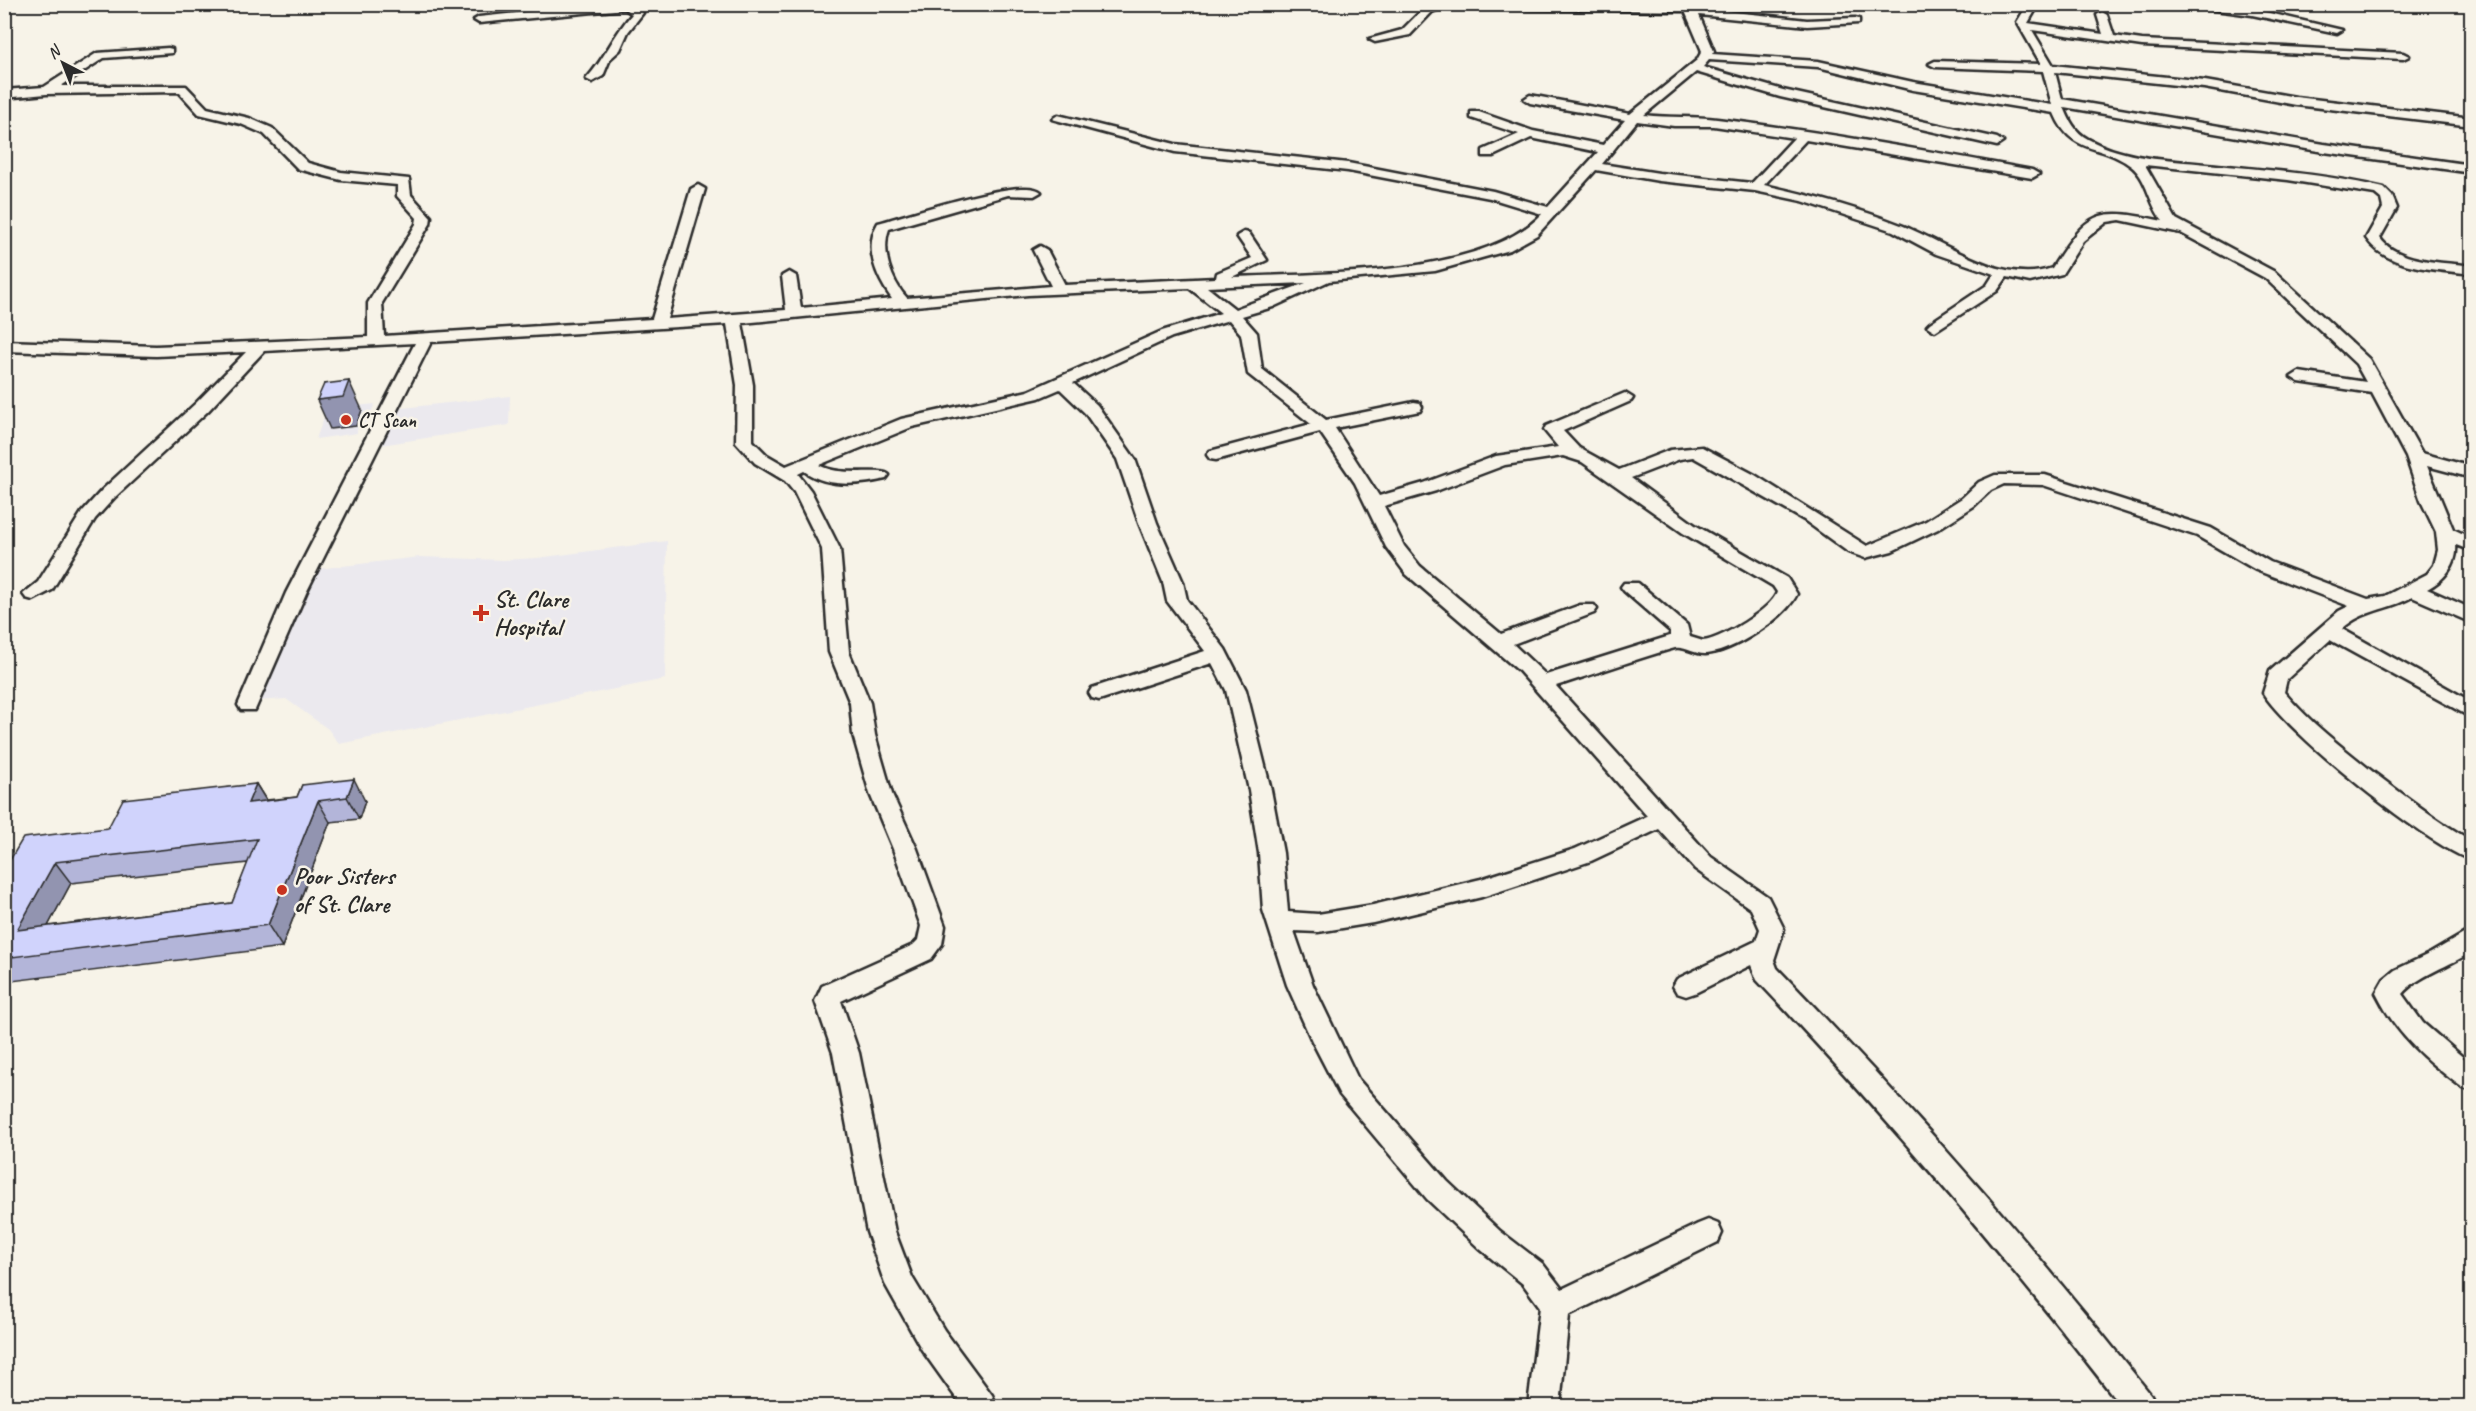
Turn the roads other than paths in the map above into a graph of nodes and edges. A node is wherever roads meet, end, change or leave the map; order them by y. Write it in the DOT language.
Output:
graph roads {
  1 [pos="2176,4"];
  2 [pos="633,5"];
  3 [pos="1463,5"];
  4 [pos="2029,6"];
  5 [pos="1689,8"];
  6 [pos="2102,15"];
  7 [pos="479,20"];
  8 [pos="1855,21"];
  9 [pos="2024,26"];
  10 [pos="2337,30"];
  11 [pos="1375,39"];
  12 [pos="2110,39"];
  13 [pos="168,51"];
  14 [pos="2403,56"];
  15 [pos="1707,57"];
  16 [pos="1935,64"];
  17 [pos="2048,67"];
  18 [pos="1694,68"];
  19 [pos="592,79"];
  20 [pos="46,90"];
  21 [pos="4,94"];
  22 [pos="1530,99"];
  23 [pos="2057,103"];
  24 [pos="1475,116"];
  25 [pos="1633,118"];
  26 [pos="1058,119"];
  27 [pos="2472,122"];
  28 [pos="1530,134"];
  29 [pos="1803,136"];
  30 [pos="1997,142"];
  31 [pos="1607,150"];
  32 [pos="1488,153"];
  33 [pos="2130,160"];
  34 [pos="1593,166"];
  35 [pos="2472,169"];
  36 [pos="2032,174"];
  37 [pos="1755,187"];
  38 [pos="698,189"];
  39 [pos="1034,192"];
  40 [pos="1551,212"];
  41 [pos="2184,229"];
  42 [pos="1244,236"];
  43 [pos="1040,250"];
  44 [pos="2472,270"];
  45 [pos="2002,273"];
  46 [pos="789,276"];
  47 [pos="1330,277"];
  48 [pos="1224,280"];
  49 [pos="1191,282"];
  50 [pos="1060,289"];
  51 [pos="903,303"];
  52 [pos="794,314"];
  53 [pos="1233,315"];
  54 [pos="734,319"];
  55 [pos="658,324"];
  56 [pos="1935,326"];
  57 [pos="427,336"];
  58 [pos="376,341"];
  59 [pos="4,346"];
  60 [pos="259,347"];
  61 [pos="2299,377"];
  62 [pos="1063,382"];
  63 [pos="2378,389"];
  64 [pos="1625,399"];
  65 [pos="1414,407"];
  66 [pos="1324,425"];
  67 [pos="1573,452"];
  68 [pos="1216,455"];
  69 [pos="2415,457"];
  70 [pos="807,465"];
  71 [pos="785,473"];
  72 [pos="2472,473"];
  73 [pos="880,475"];
  74 [pos="1618,477"];
  75 [pos="1375,503"];
  76 [pos="2445,532"];
  77 [pos="2472,546"];
  78 [pos="1631,587"];
  79 [pos="2414,591"];
  80 [pos="33,594"];
  81 [pos="2366,604"];
  82 [pos="1587,609"];
  83 [pos="2472,617"];
  84 [pos="2331,631"];
  85 [pos="1680,640"];
  86 [pos="1499,642"];
  87 [pos="1218,654"];
  88 [pos="1543,683"];
  89 [pos="1099,693"];
  90 [pos="248,705"];
  91 [pos="2472,711"];
  92 [pos="1663,818"];
  93 [pos="2472,852"];
  94 [pos="1279,921"];
  95 [pos="2472,938"];
  96 [pos="1768,946"];
  97 [pos="1686,986"];
  98 [pos="2472,1080"];
  99 [pos="1708,1233"];
  100 [pos="1555,1307"];
  101 [pos="981,1407"];
  102 [pos="1544,1407"];
  103 [pos="2140,1407"];
  1 -- 10 [label="street"];
  2 -- 7 [label="street"];
  2 -- 19 [label="street"];
  3 -- 5 [label="street"];
  3 -- 11 [label="street"];
  4 -- 9 [label="street"];
  5 -- 8 [label="street"];
  5 -- 15 [label="street"];
  6 -- 12 [label="street"];
  9 -- 12 [label="street"];
  9 -- 17 [label="street"];
  12 -- 14 [label="street"];
  13 -- 20 [label="street"];
  15 -- 18 [label="street"];
  15 -- 23 [label="street"];
  16 -- 17 [label="street"];
  17 -- 23 [label="street"];
  17 -- 27 [label="street"];
  18 -- 25 [label="street"];
  18 -- 30 [label="street"];
  20 -- 21 [label="street"];
  20 -- 58 [label="street"];
  22 -- 25 [label="street"];
  23 -- 33 [label="street"];
  23 -- 35 [label="street"];
  24 -- 28 [label="street"];
  25 -- 29 [label="street"];
  25 -- 31 [label="street"];
  26 -- 40 [label="street"];
  28 -- 31 [label="street"];
  28 -- 32 [label="street"];
  29 -- 36 [label="street"];
  29 -- 37 [label="street"];
  31 -- 34 [label="street"];
  33 -- 41 [label="street"];
  33 -- 44 [label="street"];
  34 -- 37 [label="street"];
  34 -- 40 [label="street"];
  37 -- 45 [label="street"];
  38 -- 55 [label="street"];
  39 -- 51 [label="street"];
  40 -- 47 [label="street"];
  41 -- 45 [label="street"];
  41 -- 63 [label="street"];
  42 -- 48 [label="street"];
  43 -- 50 [label="street"];
  45 -- 56 [label="street"];
  46 -- 52 [label="street"];
  47 -- 48 [label="street"];
  47 -- 53 [label="street"];
  48 -- 49 [label="street"];
  49 -- 50 [label="street"];
  49 -- 53 [label="street"];
  50 -- 51 [label="street"];
  51 -- 52 [label="street"];
  52 -- 54 [label="street"];
  53 -- 62 [label="street"];
  53 -- 66 [label="street"];
  54 -- 55 [label="street"];
  54 -- 71 [label="street"];
  55 -- 57 [label="street"];
  57 -- 58 [label="street"];
  57 -- 90 [label="street"];
  58 -- 60 [label="street"];
  59 -- 60 [label="street"];
  60 -- 80 [label="street"];
  61 -- 63 [label="street"];
  62 -- 70 [label="street"];
  62 -- 87 [label="street"];
  63 -- 69 [label="street"];
  64 -- 67 [label="street"];
  65 -- 66 [label="street"];
  66 -- 68 [label="street"];
  66 -- 75 [label="street"];
  67 -- 74 [label="street"];
  67 -- 75 [label="street"];
  69 -- 72 [label="street"];
  69 -- 76 [label="street"];
  70 -- 71 [label="street"];
  70 -- 73 [label="street"];
  71 -- 101 [label="street"];
  74 -- 81 [label="street"];
  74 -- 85 [label="street"];
  75 -- 86 [label="street"];
  76 -- 77 [label="street"];
  76 -- 79 [label="street"];
  78 -- 85 [label="street"];
  79 -- 81 [label="street"];
  79 -- 83 [label="street"];
  81 -- 84 [label="street"];
  82 -- 86 [label="street"];
  84 -- 91 [label="street"];
  84 -- 93 [label="street"];
  85 -- 88 [label="street"];
  86 -- 88 [label="street"];
  87 -- 89 [label="street"];
  87 -- 94 [label="street"];
  88 -- 92 [label="street"];
  92 -- 94 [label="street"];
  92 -- 96 [label="street"];
  94 -- 100 [label="street"];
  95 -- 98 [label="street"];
  96 -- 97 [label="street"];
  96 -- 103 [label="street"];
  99 -- 100 [label="street"];
  100 -- 102 [label="street"];
}
